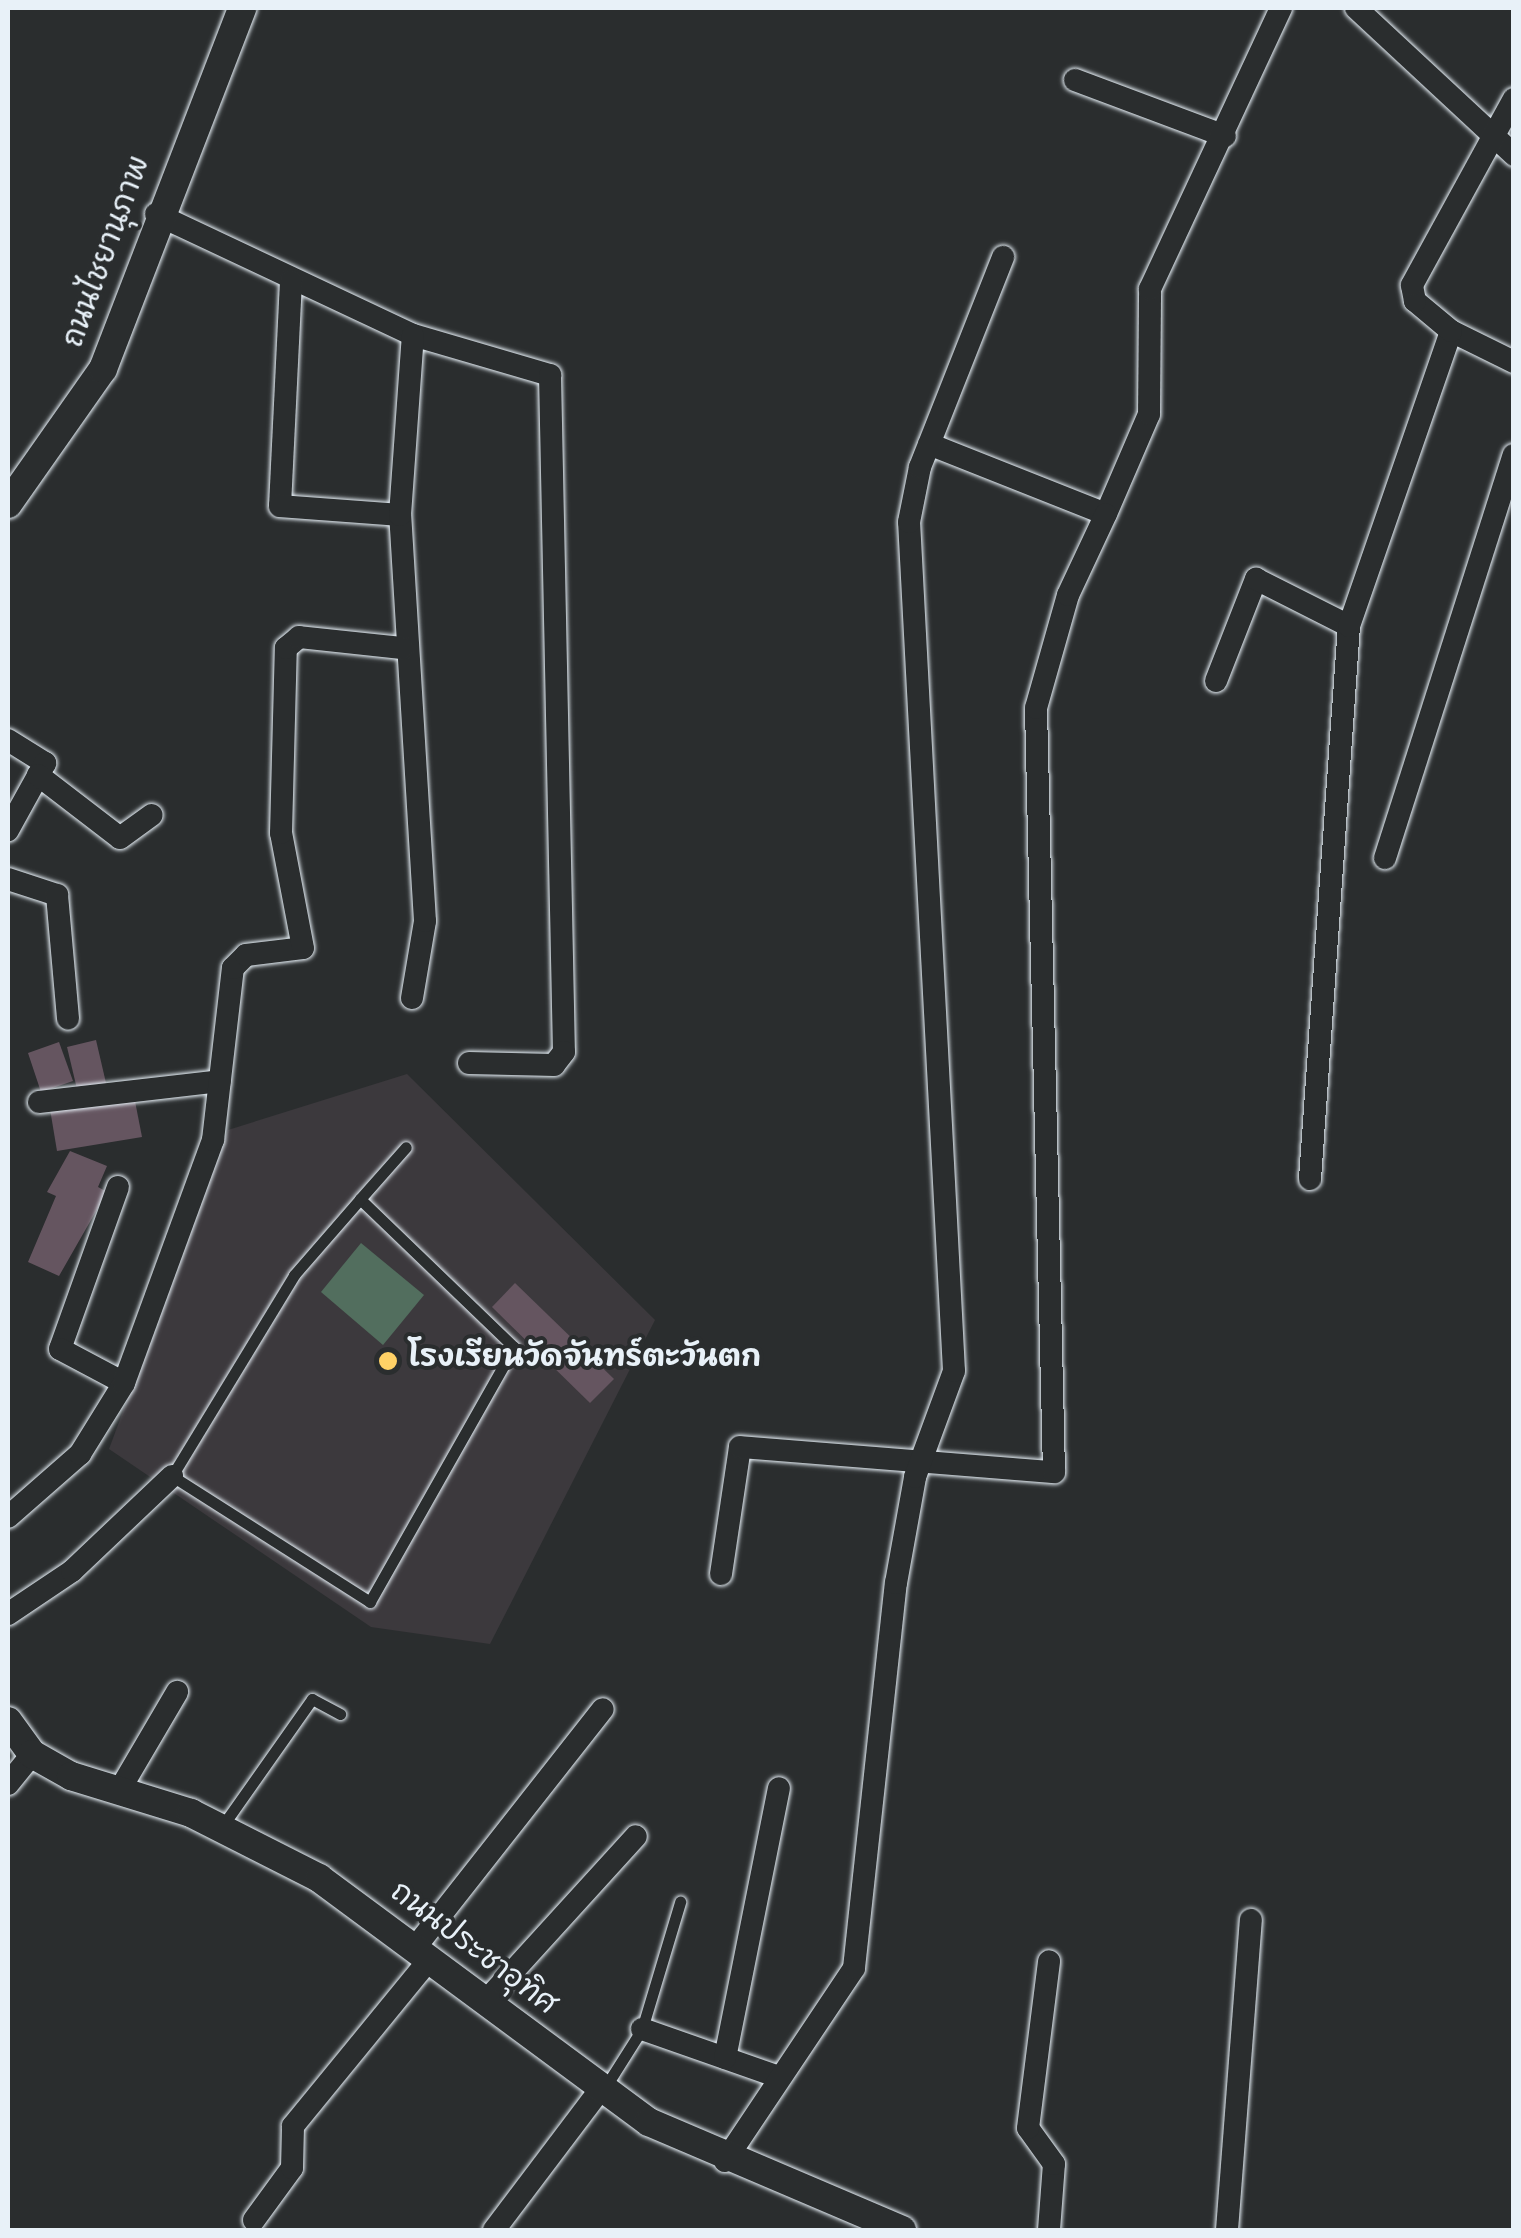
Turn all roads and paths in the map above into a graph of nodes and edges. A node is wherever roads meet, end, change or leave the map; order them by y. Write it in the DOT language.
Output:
graph roads {
  1 [pos="242,8"];
  2 [pos="1281,8"];
  3 [pos="1356,8"];
  4 [pos="1075,80"];
  5 [pos="1514,100"];
  6 [pos="1225,136"];
  7 [pos="1496,138"];
  8 [pos="1514,155"];
  9 [pos="156,214"];
  10 [pos="1004,258"];
  11 [pos="291,281"];
  12 [pos="1451,331"];
  13 [pos="412,335"];
  14 [pos="1514,362"];
  15 [pos="929,444"];
  16 [pos="1514,455"];
  17 [pos="8,504"];
  18 [pos="400,514"];
  19 [pos="1106,514"];
  20 [pos="1349,626"];
  21 [pos="402,648"];
  22 [pos="1216,682"];
  23 [pos="8,740"];
  24 [pos="38,774"];
  25 [pos="152,815"];
  26 [pos="8,830"];
  27 [pos="1386,858"];
  28 [pos="8,879"];
  29 [pos="412,998"];
  30 [pos="68,1019"];
  31 [pos="469,1062"];
  32 [pos="220,1080"];
  33 [pos="39,1102"];
  34 [pos="406,1147"];
  35 [pos="1310,1179"];
  36 [pos="118,1187"];
  37 [pos="360,1199"];
  38 [pos="124,1383"];
  39 [pos="920,1462"];
  40 [pos="172,1476"];
  41 [pos="8,1518"];
  42 [pos="721,1574"];
  43 [pos="8,1614"];
  44 [pos="177,1692"];
  45 [pos="603,1709"];
  46 [pos="340,1714"];
  47 [pos="8,1721"];
  48 [pos="32,1754"];
  49 [pos="8,1784"];
  50 [pos="779,1788"];
  51 [pos="119,1791"];
  52 [pos="221,1828"];
  53 [pos="636,1836"];
  54 [pos="680,1902"];
  55 [pos="1252,1920"];
  56 [pos="421,1955"];
  57 [pos="1049,1960"];
  58 [pos="485,2002"];
  59 [pos="642,2029"];
  60 [pos="725,2058"];
  61 [pos="776,2076"];
  62 [pos="600,2090"];
  63 [pos="725,2162"];
  64 [pos="254,2220"];
  65 [pos="494,2230"];
  66 [pos="902,2230"];
  67 [pos="1049,2230"];
  68 [pos="1228,2230"];
  1 -- 9 [label="street, ถนนไชยานุภาพ"];
  2 -- 6 [label="street"];
  3 -- 7 [label="street"];
  4 -- 6 [label="street"];
  5 -- 7 [label="street"];
  6 -- 19 [label="street"];
  7 -- 8 [label="street"];
  7 -- 12 [label="street"];
  9 -- 11 [label="street"];
  9 -- 17 [label="street, ถนนไชยานุภาพ"];
  10 -- 15 [label="street"];
  11 -- 13 [label="street"];
  11 -- 18 [label="street"];
  12 -- 14 [label="street"];
  12 -- 20 [label="street"];
  13 -- 18 [label="street"];
  13 -- 31 [label="street"];
  15 -- 19 [label="street"];
  15 -- 39 [label="street"];
  16 -- 27 [label="street"];
  18 -- 21 [label="street"];
  19 -- 39 [label="street"];
  20 -- 22 [label="street"];
  20 -- 35 [label="street"];
  21 -- 29 [label="street"];
  21 -- 32 [label="street"];
  23 -- 24 [label="street"];
  24 -- 25 [label="street"];
  24 -- 26 [label="street"];
  28 -- 30 [label="street"];
  32 -- 33 [label="street"];
  32 -- 38 [label="street"];
  34 -- 37 [label="lane"];
  36 -- 38 [label="street"];
  37 -- 40 [label="lane"];
  37 -- 40 [label="lane"];
  38 -- 41 [label="street"];
  39 -- 42 [label="street"];
  39 -- 61 [label="street"];
  40 -- 43 [label="street"];
  44 -- 51 [label="street"];
  45 -- 56 [label="street"];
  46 -- 52 [label="lane"];
  47 -- 48 [label="street"];
  48 -- 49 [label="street"];
  48 -- 51 [label="street, ถนนประชาอุทิศ"];
  50 -- 60 [label="street"];
  51 -- 52 [label="street, ถนนประชาอุทิศ"];
  52 -- 56 [label="street, ถนนประชาอุทิศ"];
  53 -- 58 [label="street"];
  54 -- 59 [label="lane"];
  55 -- 68 [label="street"];
  56 -- 58 [label="street, ถนนประชาอุทิศ"];
  56 -- 64 [label="street"];
  57 -- 67 [label="street"];
  58 -- 62 [label="street, ถนนประชาอุทิศ"];
  59 -- 60 [label="street"];
  59 -- 62 [label="lane"];
  60 -- 61 [label="street"];
  61 -- 63 [label="street"];
  62 -- 63 [label="street, ถนนประชาอุทิศ"];
  62 -- 65 [label="street"];
  63 -- 66 [label="street, ถนนประชาอุทิศ"];
}
